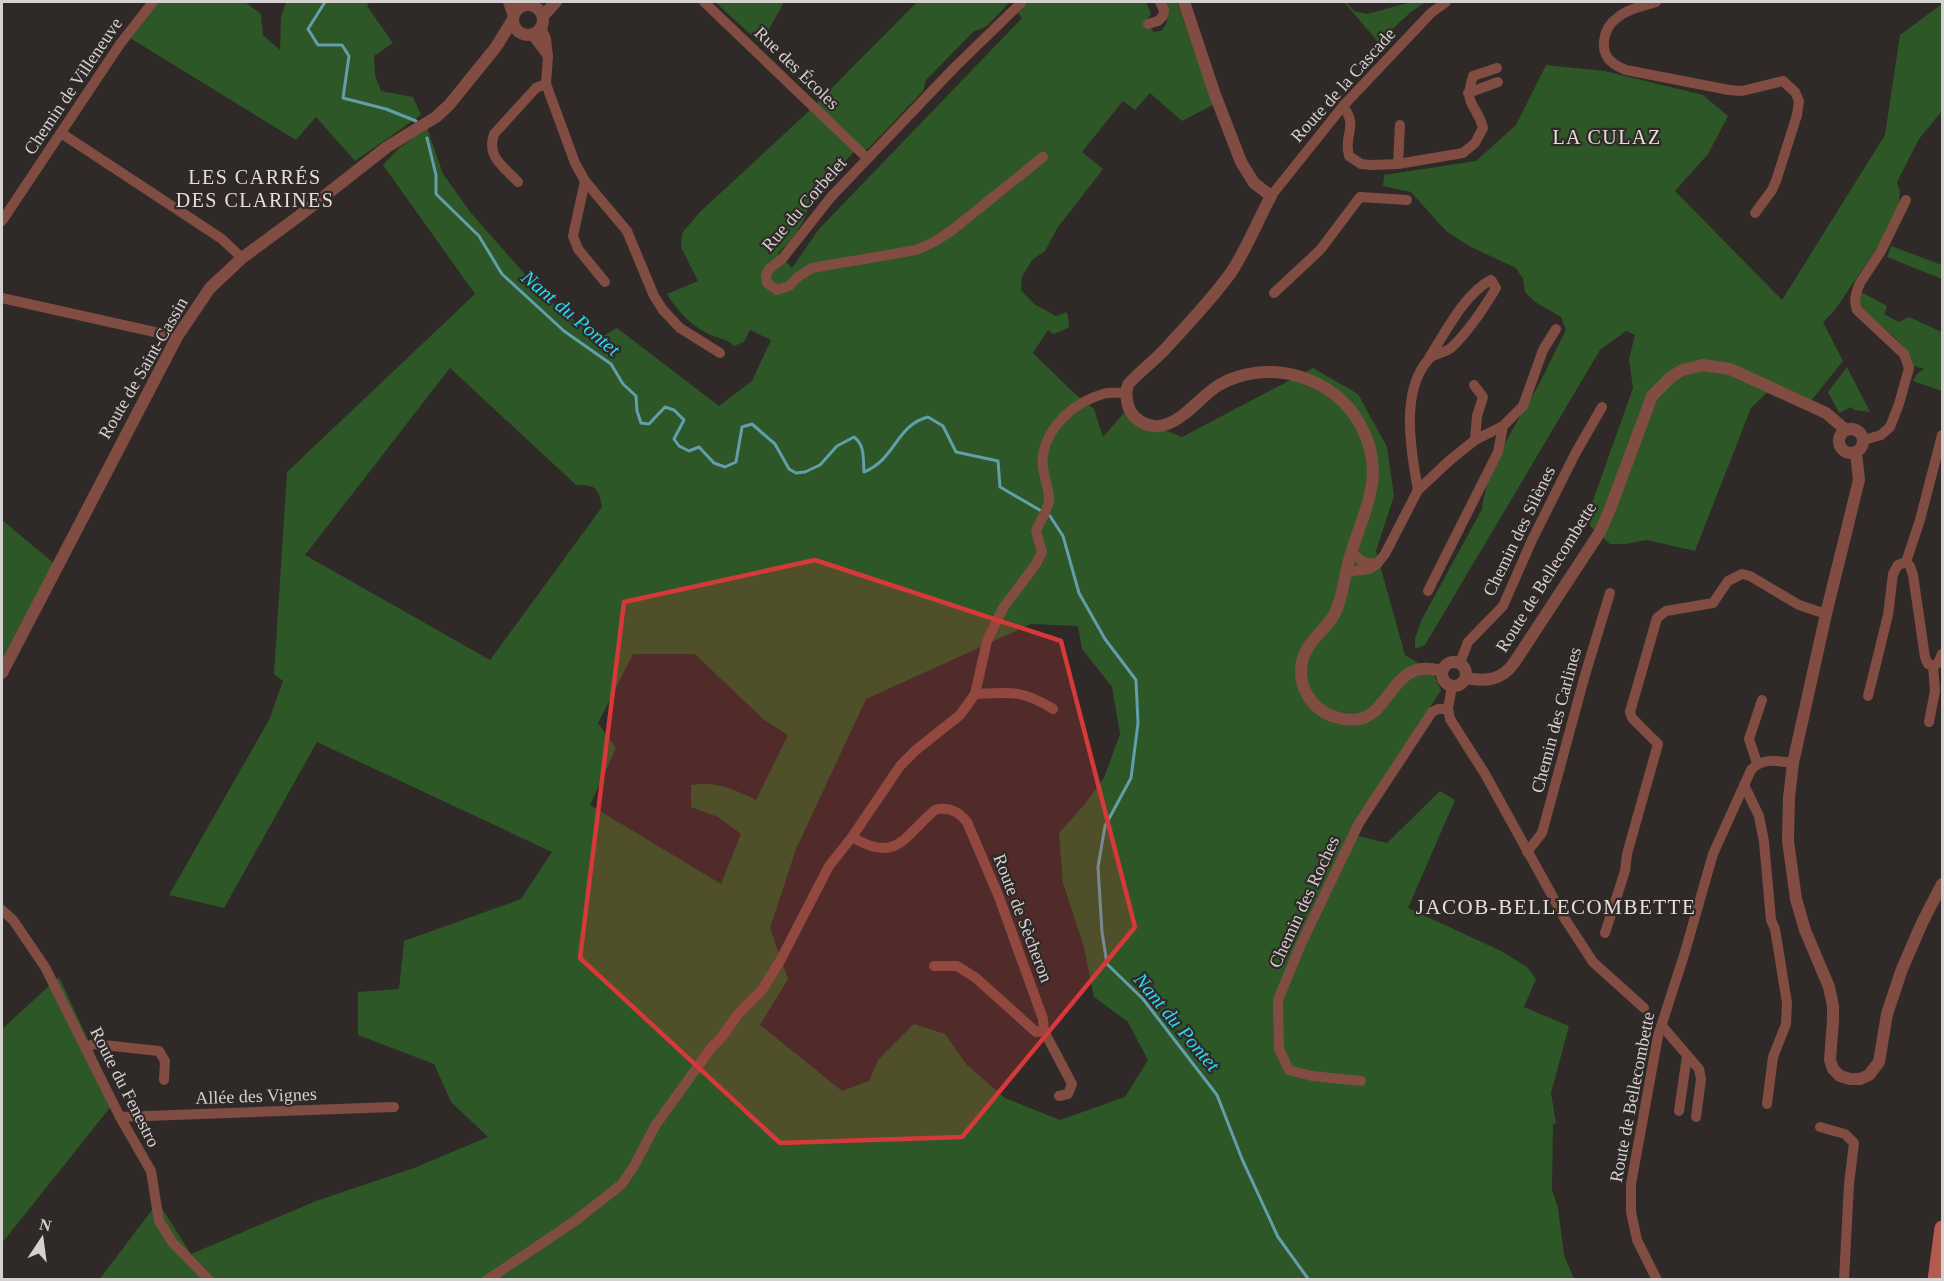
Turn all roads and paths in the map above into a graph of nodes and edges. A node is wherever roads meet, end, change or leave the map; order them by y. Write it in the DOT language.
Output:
graph roads {
  1 [pos="153,2"];
  2 [pos="556,2"];
  3 [pos="704,2"];
  4 [pos="1022,2"];
  5 [pos="1160,2"];
  6 [pos="1184,2"];
  7 [pos="1446,2"];
  8 [pos="1656,2"];
  9 [pos="523,3"];
  10 [pos="512,19"];
  11 [pos="1148,24"];
  12 [pos="534,28"];
  13 [pos="496,47"];
  14 [pos="1497,68"];
  15 [pos="1498,82"];
  16 [pos="546,84"];
  17 [pos="1468,93"];
  18 [pos="1343,106"];
  19 [pos="1400,125"];
  20 [pos="61,133"];
  21 [pos="1043,157"];
  22 [pos="867,158"];
  23 [pos="1398,164"];
  24 [pos="585,181"];
  25 [pos="518,182"];
  26 [pos="1271,196"];
  27 [pos="1407,200"];
  28 [pos="1906,200"];
  29 [pos="1755,213"];
  30 [pos="2,221"];
  31 [pos="242,258"];
  32 [pos="605,282"];
  33 [pos="1274,293"];
  34 [pos="2,298"];
  35 [pos="1556,329"];
  36 [pos="177,337"];
  37 [pos="720,353"];
  38 [pos="1429,358"];
  39 [pos="1474,385"];
  40 [pos="1126,393"];
  41 [pos="1602,407"];
  42 [pos="1503,426"];
  43 [pos="1846,430"];
  44 [pos="1942,435"];
  45 [pos="1475,440"];
  46 [pos="1864,440"];
  47 [pos="1856,453"];
  48 [pos="1418,490"];
  49 [pos="1351,552"];
  50 [pos="1906,562"];
  51 [pos="1377,564"];
  52 [pos="1345,572"];
  53 [pos="1428,591"];
  54 [pos="1610,593"];
  55 [pos="1826,614"];
  56 [pos="1942,654"];
  57 [pos="1460,663"];
  58 [pos="1933,666"];
  59 [pos="1442,671"];
  60 [pos="2,673"];
  61 [pos="1466,678"];
  62 [pos="1452,686"];
  63 [pos="975,694"];
  64 [pos="1868,696"];
  65 [pos="1762,700"];
  66 [pos="1448,709"];
  67 [pos="1053,710"];
  68 [pos="1929,722"];
  69 [pos="1757,763"];
  70 [pos="1793,763"];
  71 [pos="1744,785"];
  72 [pos="852,837"];
  73 [pos="1527,852"];
  74 [pos="1942,884"];
  75 [pos="2,910"];
  76 [pos="1605,933"];
  77 [pos="934,966"];
  78 [pos="1644,1008"];
  79 [pos="1662,1026"];
  80 [pos="1044,1031"];
  81 [pos="86,1047"];
  82 [pos="1687,1056"];
  83 [pos="164,1080"];
  84 [pos="1360,1081"];
  85 [pos="1059,1096"];
  86 [pos="1767,1104"];
  87 [pos="394,1107"];
  88 [pos="1679,1110"];
  89 [pos="1696,1117"];
  90 [pos="120,1118"];
  91 [pos="1820,1127"];
  92 [pos="1942,1228"];
  93 [pos="209,1280"];
  94 [pos="487,1280"];
  95 [pos="1657,1280"];
  96 [pos="1845,1280"];
  97 [pos="1935,1280"];
  1 -- 20 [label="street, Chemin de Villeneuve"];
  2 -- 12 [label="street, Route de Saint-Cassin"];
  3 -- 22 [label="street, Rue des Écoles"];
  4 -- 22 [label="street, Rue du Corbelet"];
  5 -- 11 [label="street"];
  6 -- 26 [label="street"];
  7 -- 18 [label="street, Route de la Cascade"];
  8 -- 29 [label="street"];
  9 -- 10 [label="street, Route de Saint-Cassin"];
  9 -- 12 [label="street"];
  10 -- 12 [label="street"];
  10 -- 13 [label="street, Route de Saint-Cassin"];
  12 -- 13 [label="street, Route de Saint-Cassin"];
  12 -- 16 [label="street"];
  13 -- 31 [label="street, Route de Saint-Cassin"];
  14 -- 17 [label="street"];
  15 -- 17 [label="street"];
  16 -- 24 [label="street"];
  16 -- 25 [label="street"];
  17 -- 23 [label="street"];
  18 -- 23 [label="street"];
  18 -- 26 [label="street, Route de la Cascade"];
  19 -- 23 [label="street"];
  20 -- 30 [label="street, Chemin de Villeneuve"];
  20 -- 31 [label="street"];
  21 -- 22 [label="street, Rue du Corbelet"];
  24 -- 32 [label="street"];
  24 -- 37 [label="street"];
  26 -- 40 [label="street"];
  27 -- 33 [label="street"];
  28 -- 46 [label="street"];
  31 -- 36 [label="street, Route de Saint-Cassin"];
  34 -- 36 [label="street"];
  35 -- 42 [label="street"];
  36 -- 60 [label="street, Route de Saint-Cassin"];
  38 -- 38 [label="street"];
  38 -- 48 [label="street"];
  39 -- 45 [label="street"];
  40 -- 49 [label="street"];
  40 -- 63 [label="street"];
  41 -- 57 [label="street, Chemin des Silènes"];
  42 -- 45 [label="street"];
  42 -- 53 [label="street"];
  43 -- 46 [label="street"];
  43 -- 47 [label="street"];
  43 -- 61 [label="street, Route de Bellecombette"];
  44 -- 50 [label="street"];
  45 -- 48 [label="street"];
  46 -- 47 [label="street"];
  47 -- 55 [label="street"];
  48 -- 51 [label="street"];
  49 -- 51 [label="street"];
  49 -- 52 [label="street"];
  50 -- 58 [label="street"];
  50 -- 64 [label="street"];
  51 -- 52 [label="street"];
  52 -- 59 [label="street"];
  54 -- 73 [label="street, Chemin des Carlines"];
  55 -- 70 [label="street"];
  55 -- 76 [label="street"];
  56 -- 58 [label="street"];
  57 -- 59 [label="street"];
  57 -- 61 [label="street"];
  58 -- 68 [label="street"];
  59 -- 62 [label="street"];
  61 -- 62 [label="street"];
  62 -- 66 [label="street"];
  63 -- 67 [label="street"];
  63 -- 72 [label="street"];
  65 -- 69 [label="street"];
  66 -- 73 [label="street"];
  66 -- 84 [label="street, Chemin des Roches"];
  69 -- 70 [label="street"];
  69 -- 71 [label="street, Route de Bellecombette"];
  70 -- 74 [label="street"];
  71 -- 79 [label="street, Route de Bellecombette"];
  71 -- 86 [label="street"];
  72 -- 80 [label="street, Route de Sècheron"];
  72 -- 94 [label="street"];
  73 -- 78 [label="street"];
  75 -- 81 [label="street, Route du Fenestro"];
  77 -- 80 [label="street"];
  79 -- 82 [label="street"];
  79 -- 95 [label="street, Route de Bellecombette"];
  80 -- 85 [label="street"];
  81 -- 83 [label="street"];
  81 -- 90 [label="street, Route du Fenestro"];
  82 -- 88 [label="street"];
  82 -- 89 [label="street"];
  87 -- 90 [label="street, Allée des Vignes"];
  90 -- 93 [label="street, Route du Fenestro"];
  91 -- 96 [label="street"];
  92 -- 97 [label="main road"];
}
